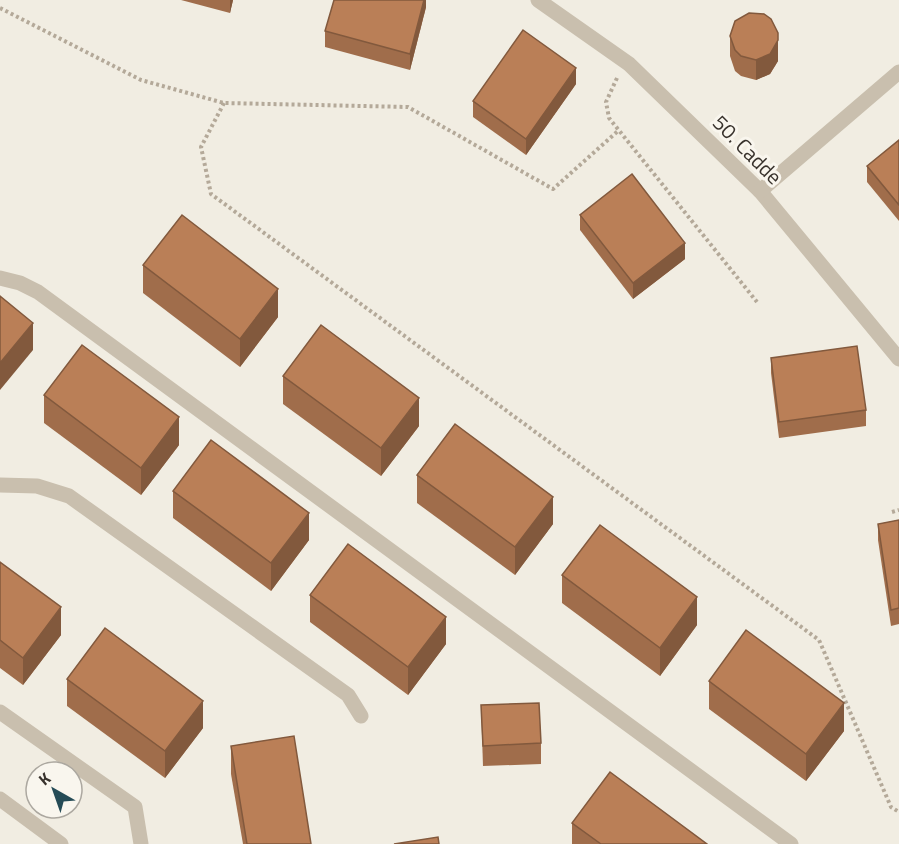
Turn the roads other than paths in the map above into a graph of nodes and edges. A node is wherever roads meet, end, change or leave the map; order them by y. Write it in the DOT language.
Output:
graph roads {
  1 [pos="538,0"];
  2 [pos="899,72"];
  3 [pos="760,191"];
  4 [pos="0,278"];
  5 [pos="899,359"];
  6 [pos="0,485"];
  7 [pos="0,712"];
  8 [pos="361,716"];
  9 [pos="0,799"];
  10 [pos="62,844"];
  11 [pos="141,844"];
  12 [pos="791,844"];
  1 -- 3 [label="street, 50. Cadde"];
  2 -- 3 [label="street"];
  3 -- 5 [label="street, 50. Cadde"];
  4 -- 12 [label="street"];
  6 -- 8 [label="street"];
  7 -- 11 [label="street"];
  9 -- 10 [label="street"];
}
